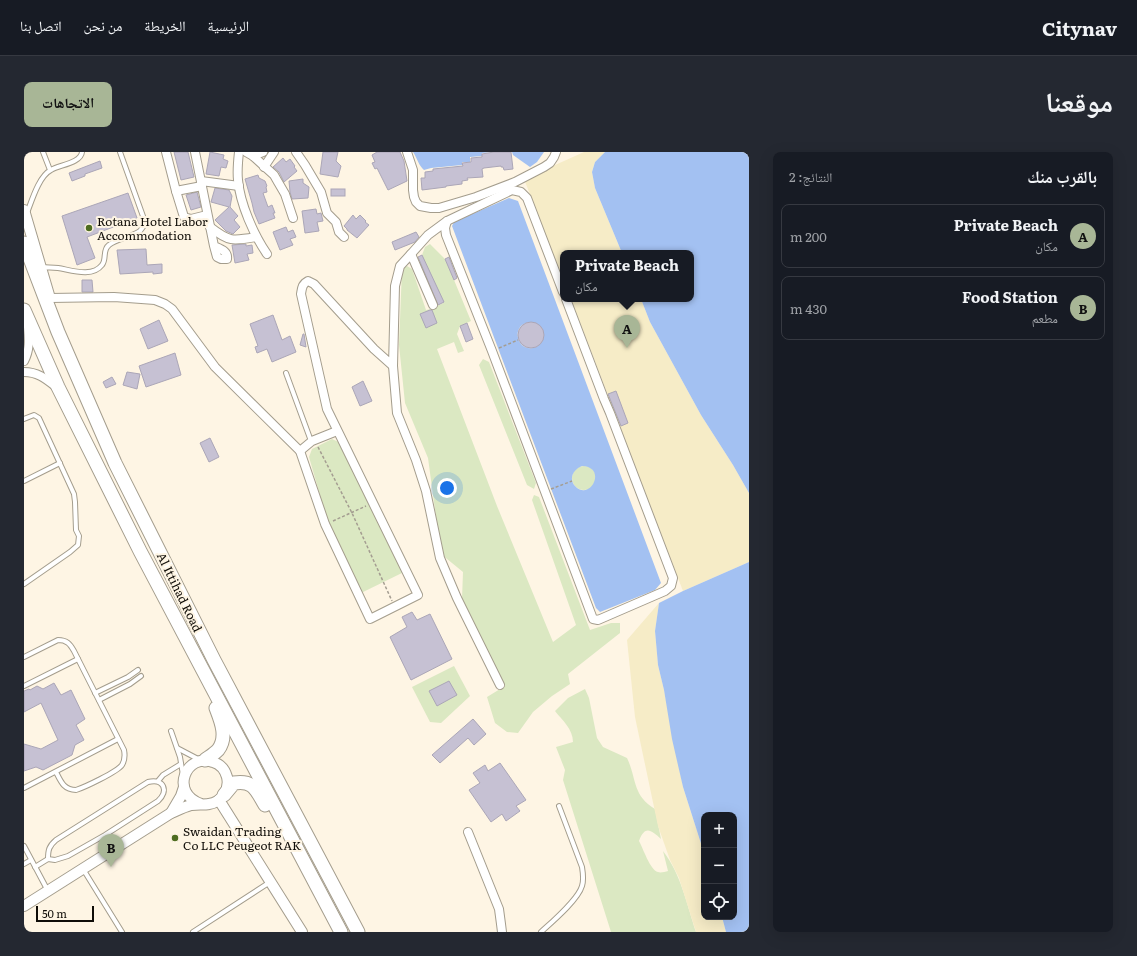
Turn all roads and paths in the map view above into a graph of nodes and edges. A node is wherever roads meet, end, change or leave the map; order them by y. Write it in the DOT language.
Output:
graph roads {
  1 [pos="43,152"];
  2 [pos="82,152"];
  3 [pos="120,152"];
  4 [pos="166,152"];
  5 [pos="195,152"];
  6 [pos="239,152"];
  7 [pos="263,152"];
  8 [pos="274,152"];
  9 [pos="296,152"];
  10 [pos="303,152"];
  11 [pos="407,152"];
  12 [pos="556,152"];
  13 [pos="250,154"];
  14 [pos="305,165"];
  15 [pos="264,167"];
  16 [pos="50,170"];
  17 [pos="201,184"];
  18 [pos="238,186"];
  19 [pos="176,191"];
  20 [pos="25,212"];
  21 [pos="207,215"];
  22 [pos="293,218"];
  23 [pos="447,221"];
  24 [pos="210,227"];
  25 [pos="256,237"];
  26 [pos="344,237"];
  27 [pos="24,243"];
  28 [pos="214,246"];
  29 [pos="267,254"];
  30 [pos="411,254"];
  31 [pos="42,267"];
  32 [pos="560,284"];
  33 [pos="50,298"];
  34 [pos="567,302"];
  35 [pos="433,305"];
  36 [pos="26,314"];
  37 [pos="58,332"];
  38 [pos="518,340"];
  39 [pos="492,351"];
  40 [pos="24,362"];
  41 [pos="393,366"];
  42 [pos="24,372"];
  43 [pos="286,373"];
  44 [pos="58,388"];
  45 [pos="24,419"];
  46 [pos="337,431"];
  47 [pos="313,441"];
  48 [pos="300,451"];
  49 [pos="60,463"];
  50 [pos="24,481"];
  51 [pos="572,481"];
  52 [pos="544,492"];
  53 [pos="373,503"];
  54 [pos="352,513"];
  55 [pos="325,524"];
  56 [pos="24,584"];
  57 [pos="394,607"];
  58 [pos="24,657"];
  59 [pos="78,659"];
  60 [pos="202,668"];
  61 [pos="138,670"];
  62 [pos="142,676"];
  63 [pos="500,685"];
  64 [pos="24,686"];
  65 [pos="95,693"];
  66 [pos="99,700"];
  67 [pos="171,731"];
  68 [pos="118,739"];
  69 [pos="177,748"];
  70 [pos="204,760"];
  71 [pos="181,764"];
  72 [pos="56,772"];
  73 [pos="158,782"];
  74 [pos="184,784"];
  75 [pos="24,788"];
  76 [pos="222,797"];
  77 [pos="201,804"];
  78 [pos="559,806"];
  79 [pos="171,813"];
  80 [pos="468,832"];
  81 [pos="24,846"];
  82 [pos="48,859"];
  83 [pos="31,860"];
  84 [pos="24,864"];
  85 [pos="35,867"];
  86 [pos="82,869"];
  87 [pos="312,877"];
  88 [pos="270,882"];
  89 [pos="48,891"];
  90 [pos="24,906"];
  91 [pos="122,932"];
  92 [pos="193,932"];
  93 [pos="302,932"];
  94 [pos="341,932"];
  95 [pos="358,932"];
  96 [pos="502,932"];
  97 [pos="541,932"];
  1 -- 16 [label="lane"];
  2 -- 16 [label="lane"];
  3 -- 31 [label="lane"];
  4 -- 19 [label="street"];
  5 -- 17 [label="street"];
  6 -- 18 [label="street"];
  7 -- 13 [label="street"];
  8 -- 15 [label="street"];
  9 -- 14 [label="street"];
  10 -- 14 [label="street"];
  11 -- 12 [label="street"];
  13 -- 15 [label="street"];
  14 -- 26 [label="street"];
  15 -- 22 [label="street"];
  16 -- 20 [label="lane"];
  17 -- 18 [label="street"];
  17 -- 19 [label="street"];
  17 -- 21 [label="street"];
  18 -- 25 [label="street"];
  19 -- 21 [label="street"];
  20 -- 31 [label="street"];
  21 -- 24 [label="street"];
  23 -- 30 [label="street"];
  23 -- 32 [label="street"];
  23 -- 39 [label="street"];
  24 -- 25 [label="street"];
  24 -- 28 [label="street"];
  25 -- 29 [label="street"];
  27 -- 37 [label="highway, Al Ittihad Road"];
  30 -- 35 [label="street"];
  30 -- 41 [label="street"];
  31 -- 33 [label="street"];
  33 -- 37 [label="street"];
  33 -- 48 [label="street"];
  34 -- 52 [label="street"];
  36 -- 40 [label="street"];
  36 -- 44 [label="highway, Al Ittihad Road"];
  37 -- 95 [label="highway, Al Ittihad Road"];
  38 -- 39 [label="path"];
  39 -- 52 [label="street"];
  41 -- 46 [label="street"];
  41 -- 63 [label="street"];
  42 -- 44 [label="street"];
  43 -- 47 [label="lane"];
  44 -- 60 [label="highway, Al Ittihad Road"];
  45 -- 49 [label="lane"];
  46 -- 47 [label="street"];
  46 -- 53 [label="street"];
  47 -- 48 [label="street"];
  47 -- 54 [label="path"];
  48 -- 55 [label="street"];
  49 -- 50 [label="lane"];
  49 -- 56 [label="lane"];
  51 -- 52 [label="path"];
  53 -- 54 [label="path"];
  53 -- 57 [label="street"];
  54 -- 55 [label="path"];
  54 -- 57 [label="path"];
  55 -- 57 [label="street"];
  58 -- 59 [label="lane"];
  59 -- 64 [label="lane"];
  59 -- 65 [label="lane"];
  60 -- 70 [label="highway"];
  60 -- 87 [label="highway, Al Ittihad Road"];
  61 -- 65 [label="lane"];
  62 -- 66 [label="lane"];
  65 -- 66 [label="lane"];
  66 -- 68 [label="lane"];
  67 -- 69 [label="lane"];
  68 -- 72 [label="lane"];
  68 -- 72 [label="lane"];
  69 -- 70 [label="lane"];
  69 -- 71 [label="lane"];
  70 -- 74 [label="street"];
  70 -- 76 [label="street"];
  71 -- 73 [label="lane"];
  71 -- 74 [label="lane"];
  72 -- 75 [label="lane"];
  73 -- 82 [label="lane"];
  73 -- 82 [label="lane"];
  74 -- 77 [label="street"];
  74 -- 79 [label="street"];
  76 -- 77 [label="street"];
  76 -- 87 [label="highway"];
  76 -- 88 [label="street"];
  77 -- 79 [label="street"];
  78 -- 97 [label="lane"];
  79 -- 86 [label="street"];
  80 -- 96 [label="street"];
  81 -- 83 [label="lane"];
  82 -- 85 [label="lane"];
  83 -- 84 [label="lane"];
  83 -- 85 [label="lane"];
  85 -- 89 [label="lane"];
  86 -- 89 [label="street"];
  86 -- 91 [label="lane"];
  87 -- 94 [label="highway, Al Ittihad Road"];
  88 -- 92 [label="lane"];
  88 -- 93 [label="street"];
  89 -- 90 [label="street"];
}
